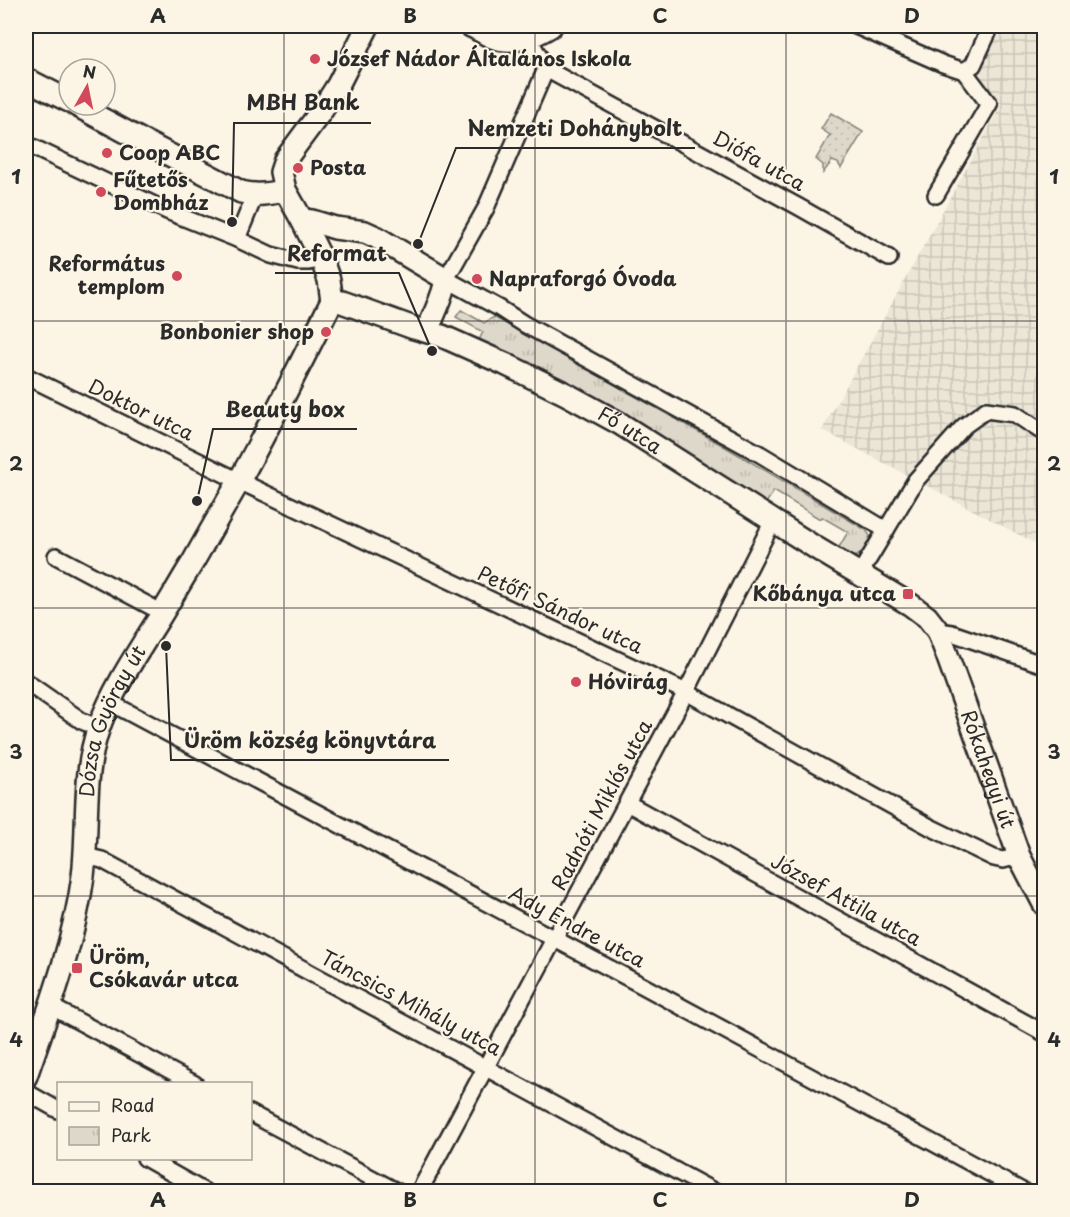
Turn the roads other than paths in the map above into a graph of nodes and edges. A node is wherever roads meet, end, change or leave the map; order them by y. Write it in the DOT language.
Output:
graph roads {
  1 [pos="368,26"];
  2 [pos="471,26"];
  3 [pos="551,26"];
  4 [pos="856,26"];
  5 [pos="992,26"];
  6 [pos="528,37"];
  7 [pos="546,69"];
  8 [pos="964,70"];
  9 [pos="26,79"];
  10 [pos="57,95"];
  11 [pos="98,117"];
  12 [pos="26,144"];
  13 [pos="285,190"];
  14 [pos="255,195"];
  15 [pos="936,195"];
  16 [pos="302,220"];
  17 [pos="344,230"];
  18 [pos="237,239"];
  19 [pos="321,258"];
  20 [pos="889,258"];
  21 [pos="446,279"];
  22 [pos="332,302"];
  23 [pos="428,331"];
  24 [pos="26,376"];
  25 [pos="1044,433"];
  26 [pos="239,482"];
  27 [pos="773,521"];
  28 [pos="886,530"];
  29 [pos="56,556"];
  30 [pos="859,574"];
  31 [pos="163,613"];
  32 [pos="938,631"];
  33 [pos="1044,665"];
  34 [pos="26,682"];
  35 [pos="686,692"];
  36 [pos="109,702"];
  37 [pos="99,728"];
  38 [pos="627,803"];
  39 [pos="85,856"];
  40 [pos="1018,856"];
  41 [pos="1044,904"];
  42 [pos="555,940"];
  43 [pos="50,1006"];
  44 [pos="1044,1033"];
  45 [pos="487,1067"];
  46 [pos="26,1076"];
  47 [pos="193,1082"];
  48 [pos="26,1092"];
  49 [pos="57,1109"];
  50 [pos="252,1114"];
  51 [pos="149,1160"];
  52 [pos="205,1191"];
  53 [pos="398,1191"];
  54 [pos="420,1191"];
  55 [pos="715,1191"];
  56 [pos="1024,1191"];
  1 -- 13 [label="street"];
  2 -- 6 [label="street"];
  3 -- 6 [label="street"];
  4 -- 8 [label="street"];
  5 -- 8 [label="street"];
  6 -- 7 [label="street"];
  7 -- 20 [label="street, Diófa utca"];
  7 -- 21 [label="street"];
  8 -- 15 [label="street"];
  9 -- 10 [label="street"];
  11 -- 14 [label="street"];
  12 -- 18 [label="street"];
  13 -- 14 [label="street"];
  13 -- 16 [label="street"];
  14 -- 18 [label="street"];
  16 -- 17 [label="street"];
  16 -- 19 [label="street"];
  17 -- 19 [label="street"];
  17 -- 21 [label="street"];
  18 -- 19 [label="street"];
  19 -- 22 [label="street"];
  21 -- 23 [label="street"];
  21 -- 28 [label="street"];
  22 -- 23 [label="street, Fő utca"];
  22 -- 26 [label="street, Dózsa György út"];
  23 -- 27 [label="street, Fő utca"];
  24 -- 26 [label="street, Doktor utca"];
  25 -- 28 [label="street"];
  26 -- 31 [label="street, Dózsa György út"];
  26 -- 35 [label="street, Petőfi Sándor utca"];
  27 -- 30 [label="street, Fő utca"];
  27 -- 35 [label="street, Radnóti Miklós utca"];
  28 -- 30 [label="street"];
  29 -- 31 [label="street"];
  30 -- 32 [label="street, Fő utca"];
  31 -- 36 [label="street, Dózsa György út"];
  32 -- 33 [label="street"];
  32 -- 40 [label="street, Rókahegyi út"];
  34 -- 37 [label="street"];
  35 -- 38 [label="street, Radnóti Miklós utca"];
  35 -- 40 [label="street, Petőfi Sándor utca"];
  36 -- 37 [label="street, Dózsa György út"];
  36 -- 42 [label="street, Ady Endre utca"];
  37 -- 39 [label="street, Dózsa György út"];
  38 -- 42 [label="street, Radnóti Miklós utca"];
  38 -- 44 [label="street, József Attila utca"];
  39 -- 43 [label="street, Dózsa György út"];
  39 -- 45 [label="street, Táncsics Mihály utca"];
  40 -- 41 [label="street, Rókahegyi út"];
  42 -- 45 [label="street, Radnóti Miklós utca"];
  42 -- 56 [label="street, Ady Endre utca"];
  43 -- 46 [label="street, Dózsa György út"];
  43 -- 47 [label="street"];
  45 -- 54 [label="street, Radnóti Miklós utca"];
  45 -- 55 [label="street, Táncsics Mihály utca"];
  48 -- 49 [label="street"];
  50 -- 53 [label="street"];
  51 -- 52 [label="street"];
}
